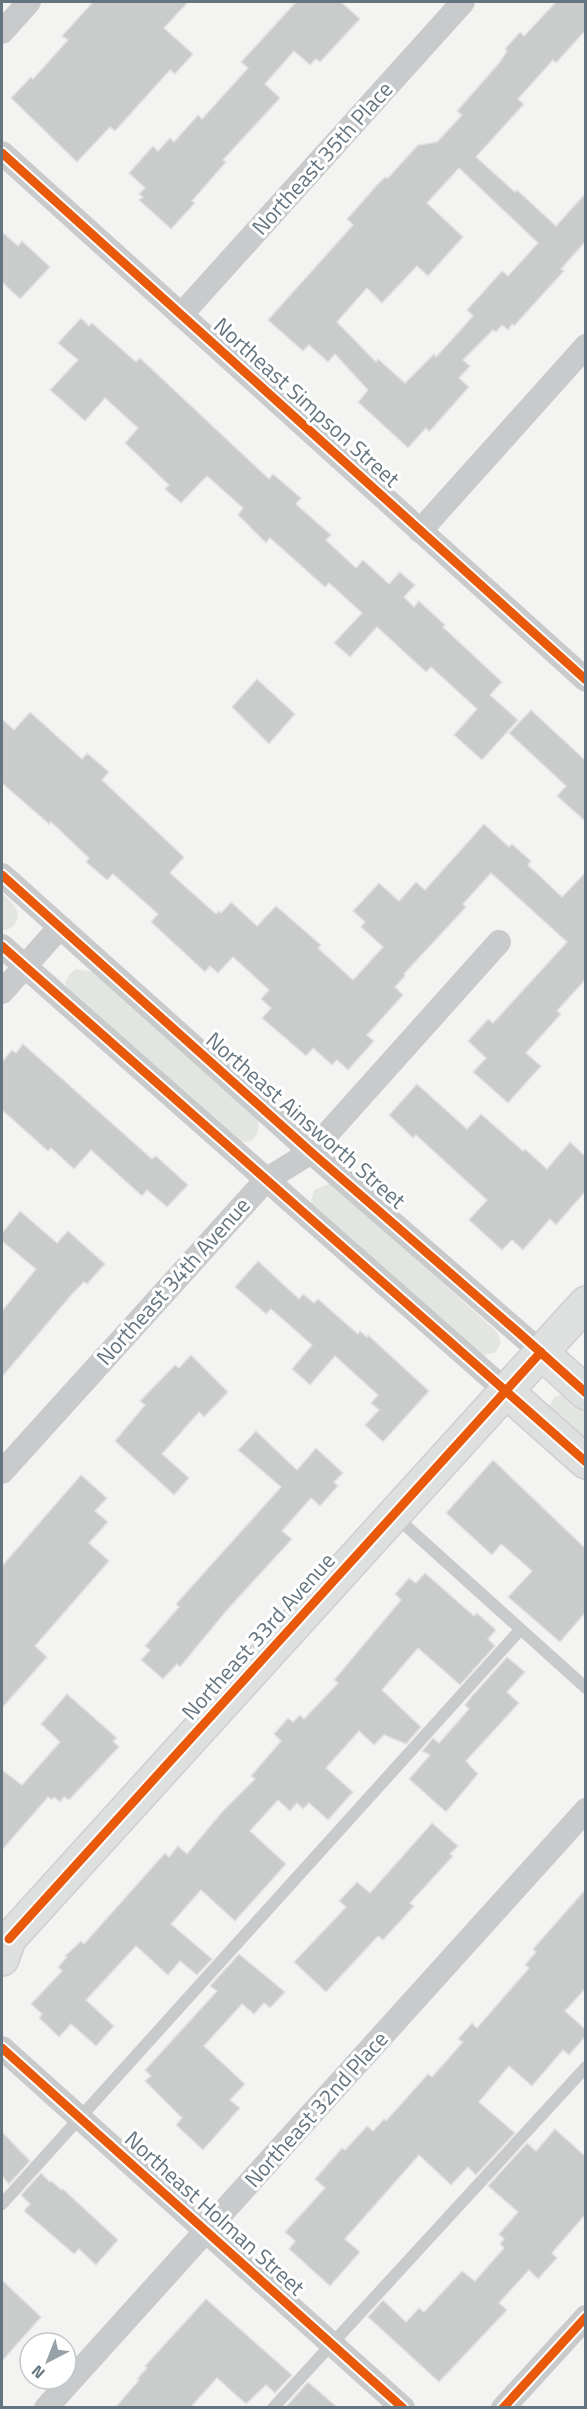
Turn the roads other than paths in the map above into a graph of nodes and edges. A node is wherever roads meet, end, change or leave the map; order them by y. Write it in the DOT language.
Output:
graph roads {
  1 [pos="29,2"];
  2 [pos="463,2"];
  3 [pos="2,32"];
  4 [pos="2,153"];
  5 [pos="181,315"];
  6 [pos="585,346"];
  7 [pos="420,531"];
  8 [pos="585,680"];
  9 [pos="2,876"];
  10 [pos="60,927"];
  11 [pos="499,942"];
  12 [pos="2,946"];
  13 [pos="25,966"];
  14 [pos="2,992"];
  15 [pos="311,1152"];
  16 [pos="266,1179"];
  17 [pos="585,1303"];
  18 [pos="541,1353"];
  19 [pos="506,1391"];
  20 [pos="585,1393"];
  21 [pos="585,1462"];
  22 [pos="2,1472"];
  23 [pos="394,1515"];
  24 [pos="520,1630"];
  25 [pos="585,1688"];
  26 [pos="585,1810"];
  27 [pos="4,1947"];
  28 [pos="2,2048"];
  29 [pos="585,2067"];
  30 [pos="80,2118"];
  31 [pos="2,2204"];
  32 [pos="206,2232"];
  33 [pos="585,2317"];
  34 [pos="331,2343"];
  35 [pos="46,2408"];
  36 [pos="273,2408"];
  37 [pos="403,2408"];
  38 [pos="503,2408"];
  1 -- 3 [label="street"];
  2 -- 5 [label="street, Northeast 35th Place"];
  4 -- 5 [label="street, Northeast Simpson Street"];
  5 -- 7 [label="street, Northeast Simpson Street"];
  6 -- 7 [label="street"];
  7 -- 8 [label="street, Northeast Simpson Street"];
  9 -- 10 [label="street, Northeast Ainsworth Street"];
  10 -- 13 [label="street"];
  10 -- 15 [label="street, Northeast Ainsworth Street"];
  11 -- 15 [label="street, Northeast 34th Avenue"];
  12 -- 13 [label="street"];
  13 -- 14 [label="street"];
  13 -- 16 [label="street"];
  15 -- 16 [label="street, Northeast 34th Avenue"];
  15 -- 18 [label="street, Northeast Ainsworth Street"];
  16 -- 19 [label="street"];
  16 -- 22 [label="street, Northeast 34th Avenue"];
  17 -- 18 [label="main road, Northeast 33rd Avenue"];
  18 -- 19 [label="main road, Northeast 33rd Avenue"];
  18 -- 20 [label="main road, Northeast Ainsworth Street"];
  19 -- 21 [label="main road"];
  19 -- 23 [label="main road, Northeast 33rd Avenue"];
  23 -- 24 [label="lane"];
  23 -- 27 [label="main road, Northeast 33rd Avenue"];
  24 -- 25 [label="lane"];
  24 -- 30 [label="lane"];
  26 -- 32 [label="street, Northeast 32nd Place"];
  28 -- 30 [label="street, Northeast Holman Street"];
  29 -- 34 [label="lane"];
  30 -- 31 [label="lane"];
  30 -- 32 [label="street, Northeast Holman Street"];
  32 -- 34 [label="street, Northeast Holman Street"];
  32 -- 35 [label="street, Northeast 32nd Place"];
  33 -- 38 [label="street"];
  34 -- 36 [label="lane"];
  34 -- 37 [label="street, Northeast Holman Street"];
}
